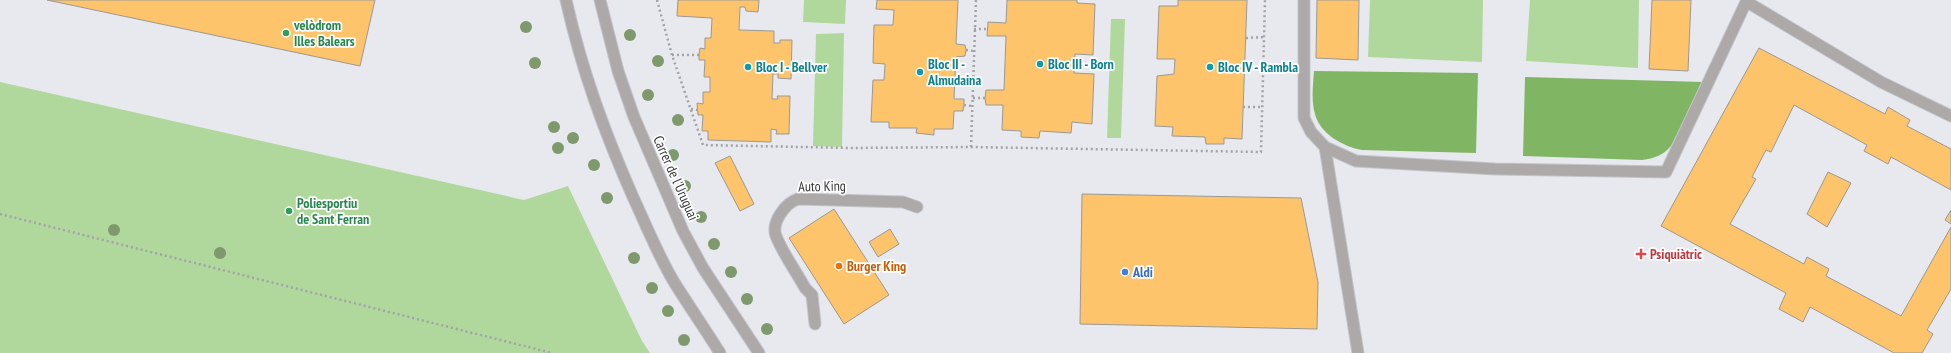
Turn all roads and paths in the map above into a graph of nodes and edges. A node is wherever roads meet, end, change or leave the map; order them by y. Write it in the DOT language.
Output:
graph roads {
  1 [pos="566,0"];
  2 [pos="600,0"];
  3 [pos="657,0"];
  4 [pos="976,0"];
  5 [pos="1264,0"];
  6 [pos="1304,0"];
  7 [pos="1747,1"];
  8 [pos="974,29"];
  9 [pos="988,30"];
  10 [pos="1264,37"];
  11 [pos="1246,38"];
  12 [pos="966,50"];
  13 [pos="974,51"];
  14 [pos="672,55"];
  15 [pos="699,55"];
  16 [pos="973,98"];
  17 [pos="985,98"];
  18 [pos="964,105"];
  19 [pos="972,106"];
  20 [pos="1243,107"];
  21 [pos="1262,107"];
  22 [pos="691,110"];
  23 [pos="698,110"];
  24 [pos="1951,116"];
  25 [pos="971,147"];
  26 [pos="1325,147"];
  27 [pos="916,207"];
  28 [pos="0,214"];
  29 [pos="815,324"];
  30 [pos="552,353"];
  31 [pos="720,353"];
  32 [pos="759,353"];
  33 [pos="1358,353"];
  1 -- 31 [label="street"];
  2 -- 32 [label="street, Carrer de l'Uruguai"];
  3 -- 14 [label="path"];
  4 -- 8 [label="path"];
  5 -- 10 [label="path"];
  6 -- 26 [label="street"];
  7 -- 24 [label="street"];
  7 -- 26 [label="street"];
  8 -- 9 [label="path"];
  8 -- 13 [label="path"];
  10 -- 11 [label="path"];
  10 -- 21 [label="path"];
  12 -- 13 [label="path"];
  13 -- 16 [label="path"];
  14 -- 15 [label="path"];
  14 -- 22 [label="path"];
  16 -- 17 [label="path"];
  16 -- 19 [label="path"];
  18 -- 19 [label="path"];
  19 -- 25 [label="path"];
  20 -- 21 [label="path"];
  21 -- 25 [label="path"];
  22 -- 23 [label="path"];
  22 -- 25 [label="path"];
  26 -- 33 [label="street"];
  27 -- 29 [label="street, Auto King"];
  28 -- 30 [label="path"];
}
